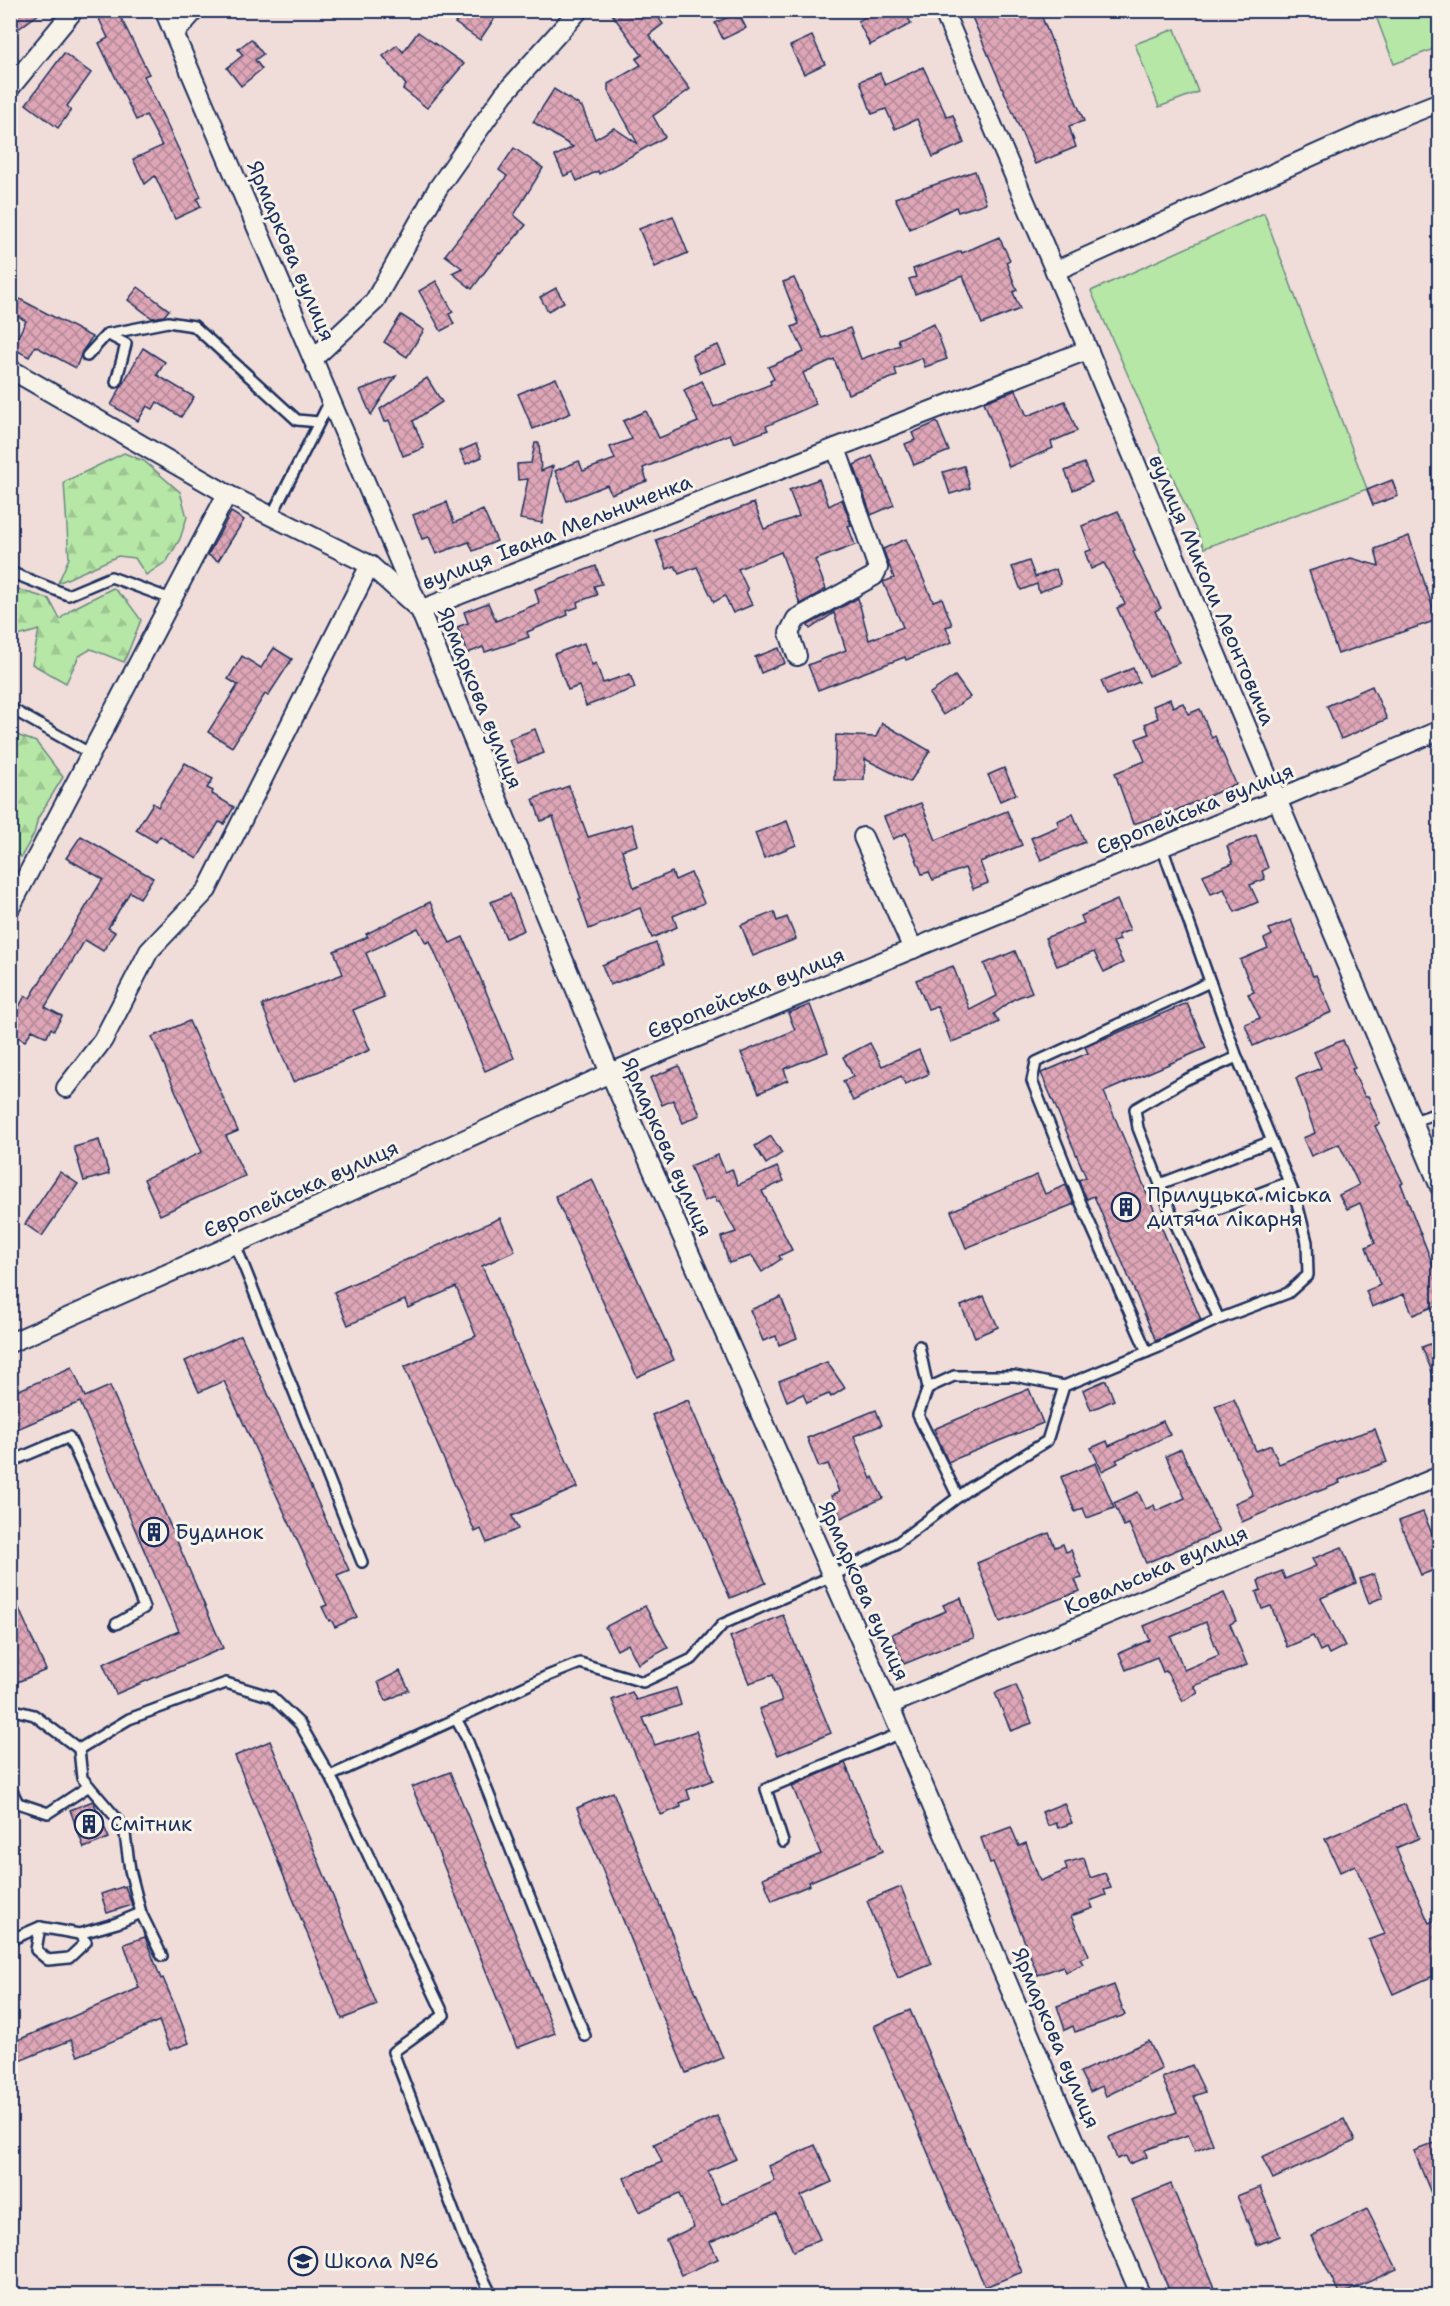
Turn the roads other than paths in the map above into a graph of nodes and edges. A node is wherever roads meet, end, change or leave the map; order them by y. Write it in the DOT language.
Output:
graph roads {
  1 [pos="164,10"];
  2 [pos="195,10"];
  3 [pos="579,10"];
  4 [pos="943,10"];
  5 [pos="69,12"];
  6 [pos="174,34"];
  7 [pos="10,88"];
  8 [pos="1440,102"];
  9 [pos="1055,271"];
  10 [pos="107,334"];
  11 [pos="1087,351"];
  12 [pos="87,356"];
  13 [pos="313,359"];
  14 [pos="10,369"];
  15 [pos="116,382"];
  16 [pos="330,401"];
  17 [pos="319,422"];
  18 [pos="836,448"];
  19 [pos="227,494"];
  20 [pos="272,515"];
  21 [pos="370,565"];
  22 [pos="10,572"];
  23 [pos="171,599"];
  24 [pos="420,610"];
  25 [pos="797,656"];
  26 [pos="10,708"];
  27 [pos="1440,730"];
  28 [pos="91,754"];
  29 [pos="1276,800"];
  30 [pos="863,837"];
  31 [pos="1162,847"];
  32 [pos="10,908"];
  33 [pos="913,949"];
  34 [pos="1210,982"];
  35 [pos="1237,1057"];
  36 [pos="610,1073"];
  37 [pos="66,1088"];
  38 [pos="1440,1113"];
  39 [pos="1411,1122"];
  40 [pos="1272,1141"];
  41 [pos="1289,1182"];
  42 [pos="1160,1184"];
  43 [pos="1440,1187"];
  44 [pos="1176,1225"];
  45 [pos="236,1244"];
  46 [pos="1219,1319"];
  47 [pos="10,1343"];
  48 [pos="919,1346"];
  49 [pos="1147,1353"];
  50 [pos="1064,1386"];
  51 [pos="928,1388"];
  52 [pos="10,1462"];
  53 [pos="1440,1476"];
  54 [pos="958,1497"];
  55 [pos="362,1562"];
  56 [pos="832,1576"];
  57 [pos="116,1624"];
  58 [pos="889,1705"];
  59 [pos="10,1709"];
  60 [pos="456,1719"];
  61 [pos="901,1733"];
  62 [pos="79,1749"];
  63 [pos="330,1776"];
  64 [pos="89,1786"];
  65 [pos="10,1787"];
  66 [pos="783,1842"];
  67 [pos="141,1913"];
  68 [pos="40,1927"];
  69 [pos="80,1934"];
  70 [pos="10,1940"];
  71 [pos="162,1956"];
  72 [pos="585,2036"];
  73 [pos="492,2295"];
  74 [pos="1141,2295"];
  1 -- 6 [label="street, Ярмаркова вулиця"];
  2 -- 6 [label="street"];
  3 -- 13 [label="street"];
  4 -- 9 [label="street, вулиця Миколи Леонтовича"];
  5 -- 7 [label="street"];
  6 -- 13 [label="street, Ярмаркова вулиця"];
  8 -- 9 [label="street"];
  9 -- 11 [label="street, вулиця Миколи Леонтовича"];
  10 -- 12 [label="lane"];
  10 -- 15 [label="lane"];
  10 -- 17 [label="lane"];
  11 -- 18 [label="street, вулиця Івана Мельниченка"];
  11 -- 29 [label="street, вулиця Миколи Леонтовича"];
  13 -- 16 [label="street, Ярмаркова вулиця"];
  14 -- 19 [label="street, вулиця Івана Мельниченка"];
  16 -- 17 [label="lane"];
  16 -- 24 [label="street, Ярмаркова вулиця"];
  17 -- 20 [label="lane"];
  18 -- 24 [label="street, вулиця Івана Мельниченка"];
  18 -- 25 [label="street"];
  19 -- 20 [label="street, вулиця Івана Мельниченка"];
  19 -- 23 [label="street"];
  20 -- 21 [label="street, вулиця Івана Мельниченка"];
  21 -- 24 [label="street, вулиця Івана Мельниченка"];
  21 -- 37 [label="street"];
  22 -- 23 [label="lane"];
  23 -- 28 [label="street"];
  24 -- 36 [label="street, Ярмаркова вулиця"];
  26 -- 28 [label="lane"];
  27 -- 29 [label="street, Європейська вулиця"];
  28 -- 32 [label="street"];
  29 -- 31 [label="street, Європейська вулиця"];
  29 -- 39 [label="street, вулиця Миколи Леонтовича"];
  30 -- 33 [label="street"];
  31 -- 33 [label="street, Європейська вулиця"];
  31 -- 34 [label="lane"];
  33 -- 36 [label="street, Європейська вулиця"];
  34 -- 35 [label="lane"];
  34 -- 49 [label="lane"];
  35 -- 40 [label="lane"];
  35 -- 42 [label="lane"];
  36 -- 45 [label="street, Європейська вулиця"];
  36 -- 56 [label="street, Ярмаркова вулиця"];
  38 -- 39 [label="lane"];
  39 -- 43 [label="street, вулиця Миколи Леонтовича"];
  40 -- 41 [label="lane"];
  40 -- 42 [label="lane"];
  41 -- 44 [label="lane"];
  41 -- 46 [label="lane"];
  42 -- 44 [label="lane"];
  44 -- 46 [label="lane"];
  45 -- 47 [label="street, Європейська вулиця"];
  45 -- 55 [label="lane"];
  46 -- 49 [label="lane"];
  48 -- 51 [label="lane"];
  49 -- 50 [label="lane"];
  50 -- 51 [label="lane"];
  50 -- 54 [label="lane"];
  51 -- 54 [label="lane"];
  52 -- 57 [label="lane"];
  53 -- 58 [label="street, Ковальська вулиця"];
  54 -- 56 [label="lane"];
  56 -- 58 [label="street, Ярмаркова вулиця"];
  56 -- 60 [label="lane"];
  58 -- 61 [label="street, Ярмаркова вулиця"];
  59 -- 62 [label="lane"];
  60 -- 63 [label="lane"];
  60 -- 72 [label="lane"];
  61 -- 66 [label="lane"];
  61 -- 74 [label="street, Ярмаркова вулиця"];
  62 -- 63 [label="lane"];
  62 -- 64 [label="lane"];
  63 -- 73 [label="lane"];
  64 -- 65 [label="lane"];
  64 -- 67 [label="lane"];
  67 -- 69 [label="lane"];
  67 -- 71 [label="lane"];
  68 -- 69 [label="lane"];
  68 -- 69 [label="lane"];
  68 -- 70 [label="lane"];
}
